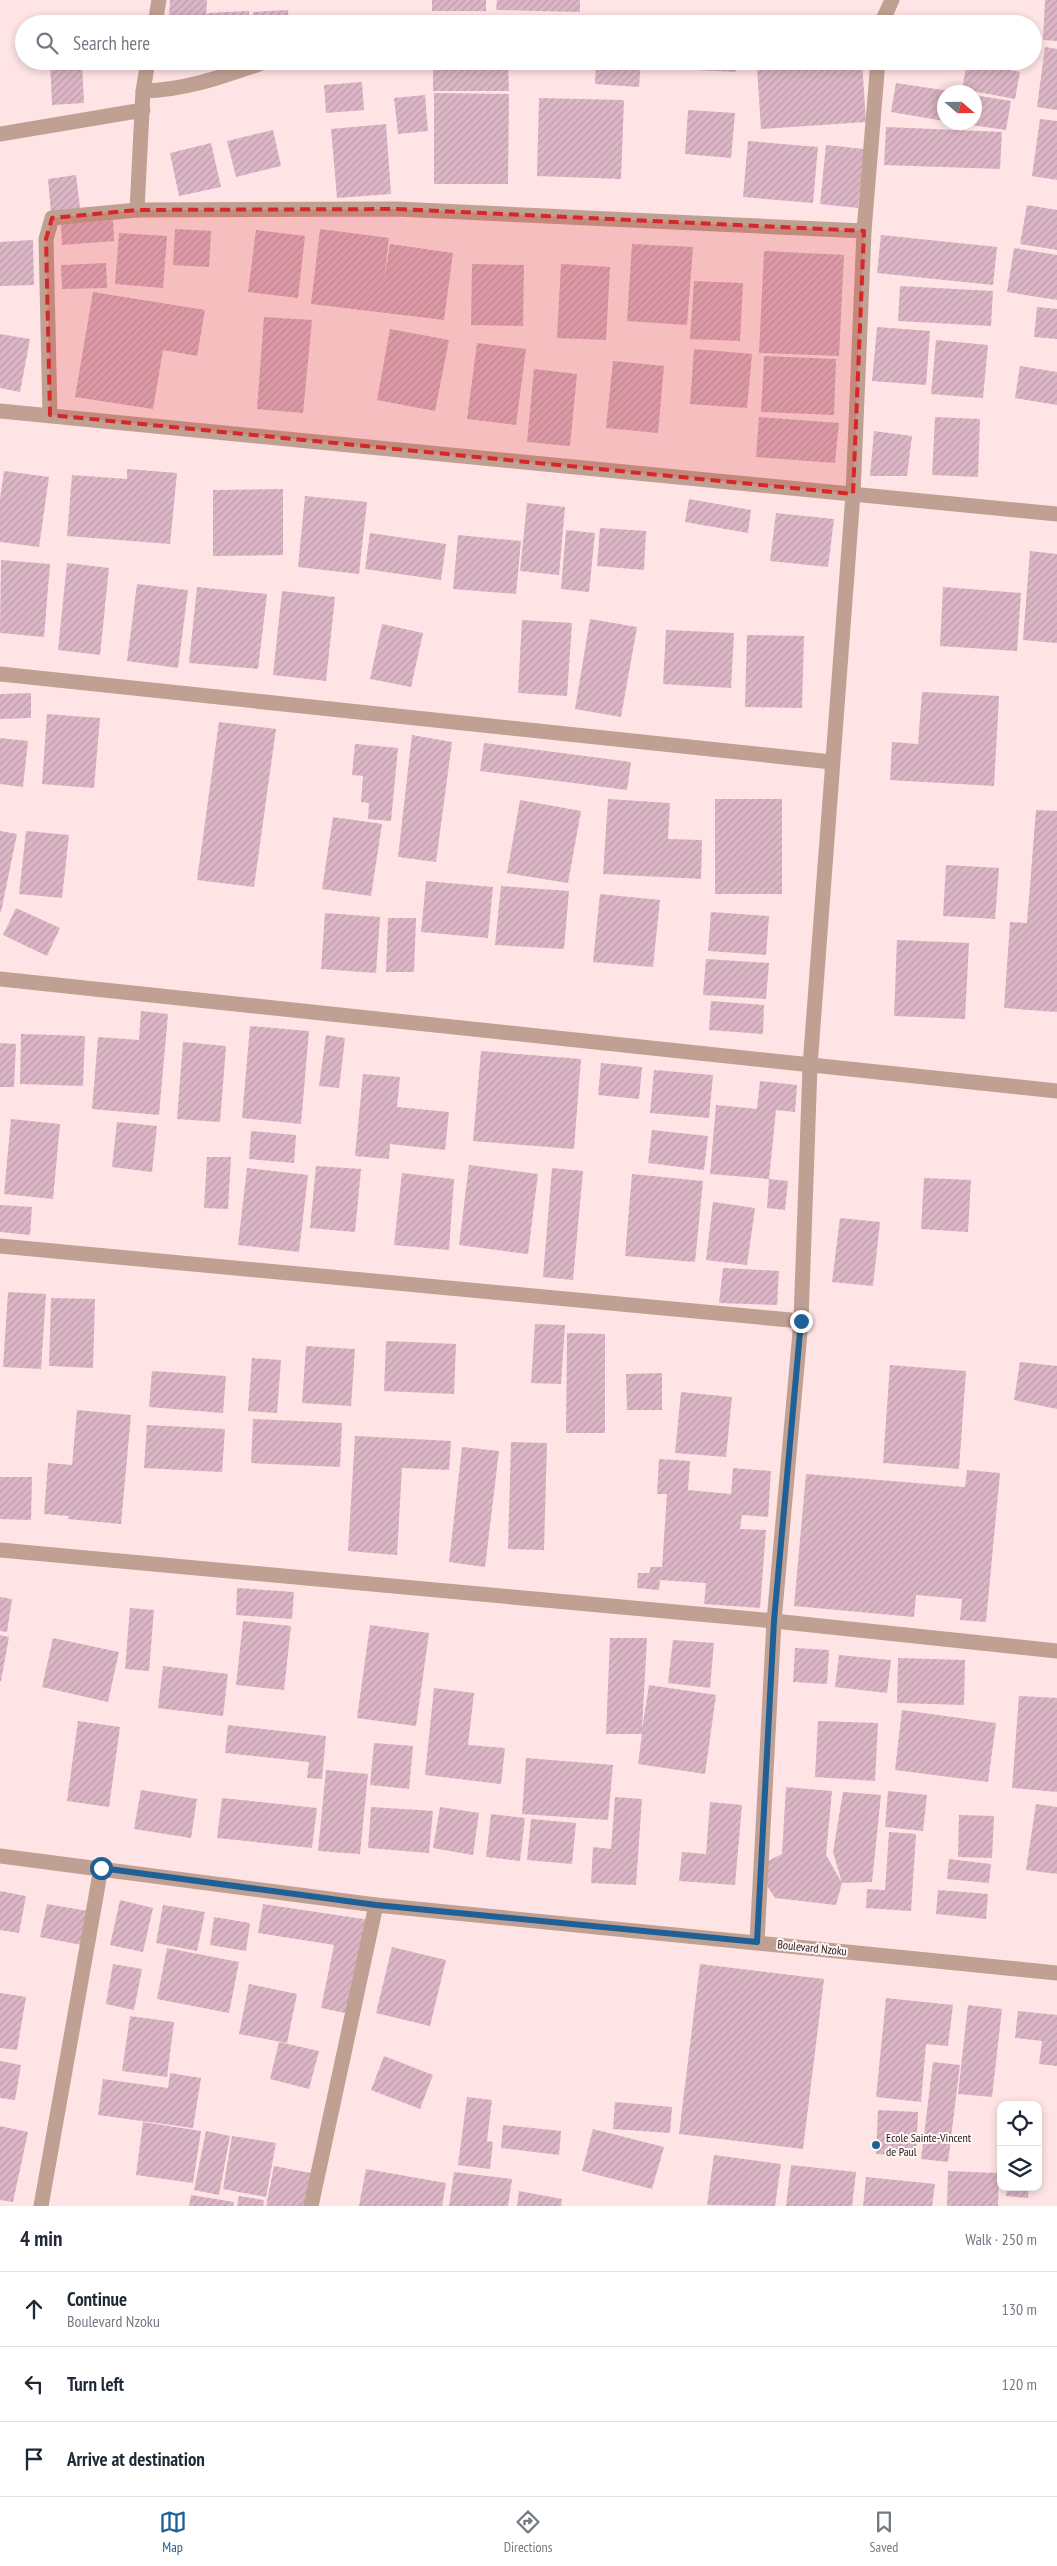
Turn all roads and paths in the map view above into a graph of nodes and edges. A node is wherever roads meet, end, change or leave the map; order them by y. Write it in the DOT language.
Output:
graph roads {
  1 [pos="159,0"];
  2 [pos="892,0"];
  3 [pos="156,15"];
  4 [pos="886,15"];
  5 [pos="147,70"];
  6 [pos="241,70"];
  7 [pos="877,70"];
  8 [pos="144,91"];
  9 [pos="143,110"];
  10 [pos="0,134"];
  11 [pos="137,210"];
  12 [pos="864,231"];
  13 [pos="0,411"];
  14 [pos="50,415"];
  15 [pos="852,494"];
  16 [pos="1057,514"];
  17 [pos="0,674"];
  18 [pos="832,762"];
  19 [pos="0,979"];
  20 [pos="810,1066"];
  21 [pos="1057,1091"];
  22 [pos="0,1246"];
  23 [pos="801,1321"];
  24 [pos="0,1550"];
  25 [pos="774,1621"];
  26 [pos="1057,1651"];
  27 [pos="0,1856"];
  28 [pos="101,1868"];
  29 [pos="376,1905"];
  30 [pos="757,1942"];
  31 [pos="1057,1973"];
  32 [pos="42,2206"];
  33 [pos="312,2206"];
  1 -- 3 [label="street"];
  2 -- 4 [label="street"];
  5 -- 8 [label="street"];
  6 -- 8 [label="street"];
  7 -- 12 [label="street"];
  8 -- 9 [label="street"];
  9 -- 10 [label="street"];
  9 -- 11 [label="street"];
  11 -- 12 [label="street"];
  11 -- 14 [label="street"];
  12 -- 15 [label="street"];
  13 -- 14 [label="street"];
  14 -- 15 [label="street"];
  15 -- 16 [label="street"];
  15 -- 18 [label="street"];
  17 -- 18 [label="street"];
  18 -- 20 [label="street"];
  19 -- 20 [label="street"];
  20 -- 21 [label="street"];
  20 -- 23 [label="street"];
  22 -- 23 [label="street"];
  23 -- 25 [label="street"];
  24 -- 25 [label="street"];
  25 -- 26 [label="street"];
  25 -- 30 [label="street"];
  27 -- 28 [label="street, Boulevard Nzoku"];
  28 -- 29 [label="street, Boulevard Nzoku"];
  28 -- 32 [label="street"];
  29 -- 30 [label="street, Boulevard Nzoku"];
  29 -- 33 [label="street"];
  30 -- 31 [label="street, Boulevard Nzoku"];
}
